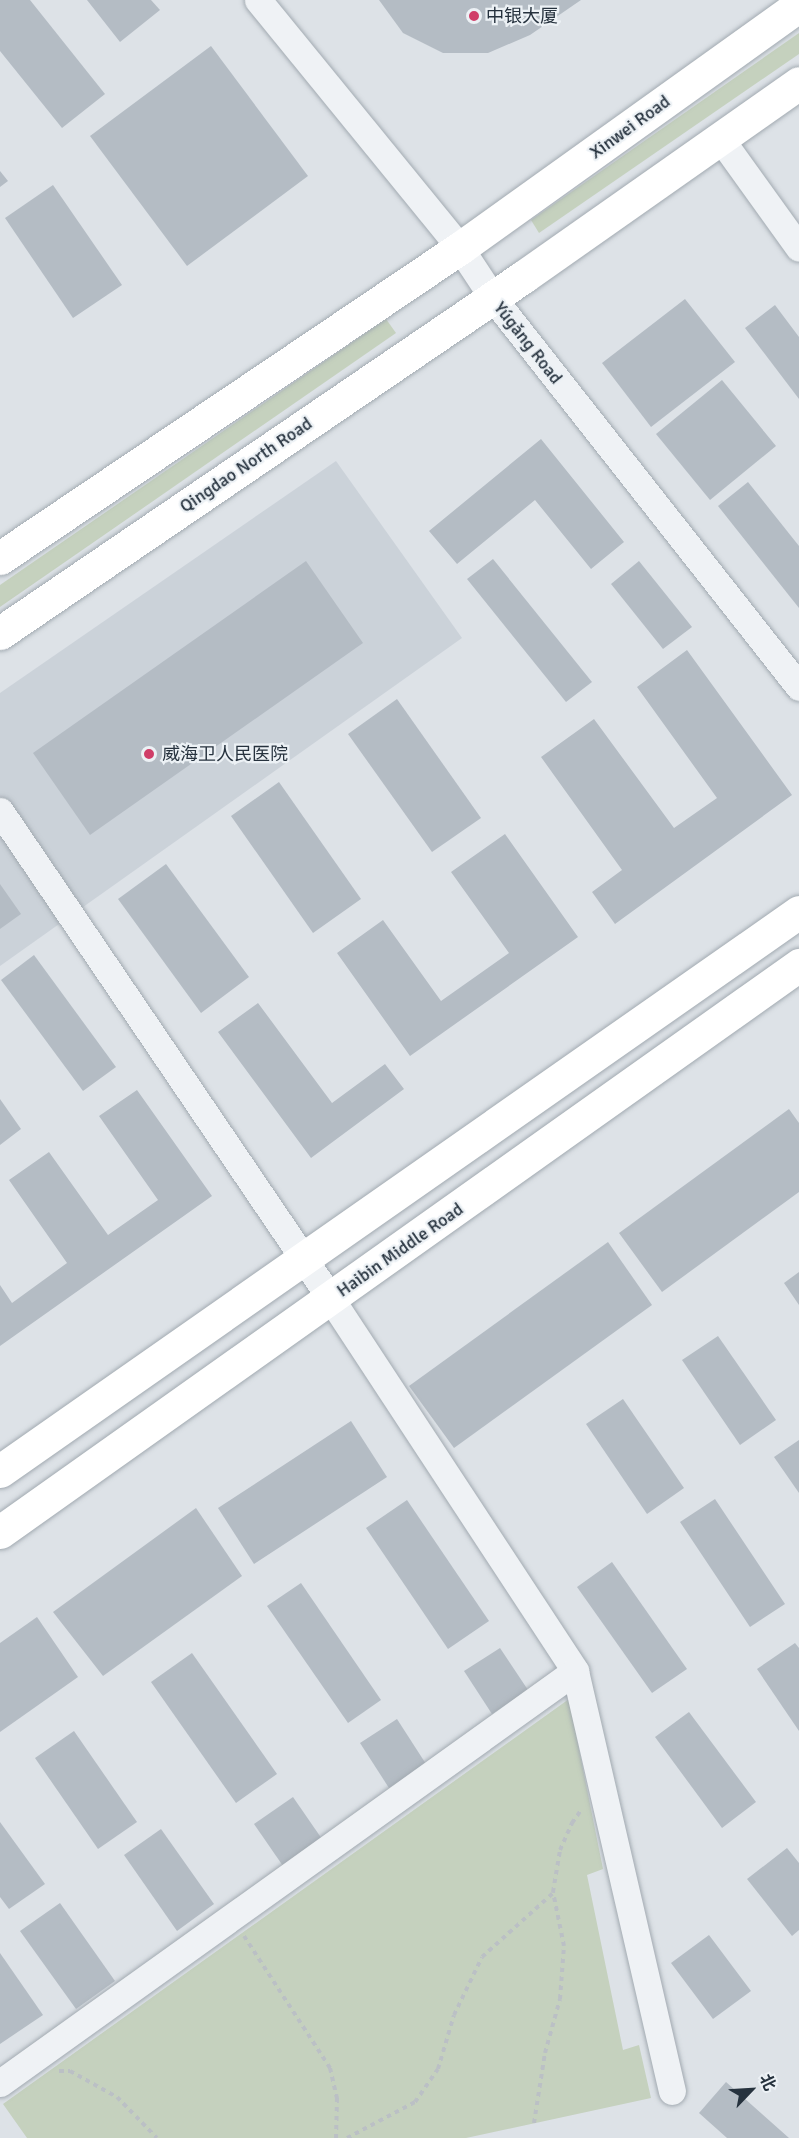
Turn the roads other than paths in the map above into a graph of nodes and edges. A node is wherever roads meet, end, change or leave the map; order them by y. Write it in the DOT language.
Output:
graph roads {
  1 [pos="258,0"];
  2 [pos="799,5"];
  3 [pos="799,83"];
  4 [pos="720,138"];
  5 [pos="460,248"];
  6 [pos="799,248"];
  7 [pos="493,298"];
  8 [pos="0,558"];
  9 [pos="0,633"];
  10 [pos="799,687"];
  11 [pos="0,811"];
  12 [pos="799,912"];
  13 [pos="799,965"];
  14 [pos="304,1259"];
  15 [pos="331,1299"];
  16 [pos="0,1471"];
  17 [pos="0,1532"];
  18 [pos="575,1671"];
  19 [pos="0,2083"];
  20 [pos="672,2091"];
  1 -- 5 [label="street, Yúgǎng Road"];
  2 -- 5 [label="main road, Xinwei Road"];
  3 -- 4 [label="main road"];
  4 -- 6 [label="street"];
  4 -- 7 [label="main road"];
  5 -- 7 [label="street, Yúgǎng Road"];
  5 -- 8 [label="main road"];
  7 -- 9 [label="main road, Qingdao North Road"];
  7 -- 10 [label="street, Yúgǎng Road"];
  11 -- 14 [label="street"];
  12 -- 14 [label="main road"];
  13 -- 15 [label="main road, Haibin Middle Road"];
  14 -- 15 [label="street"];
  14 -- 16 [label="main road"];
  15 -- 17 [label="main road, Haibin Middle Road"];
  15 -- 18 [label="street"];
  18 -- 19 [label="street"];
  18 -- 20 [label="street"];
}
